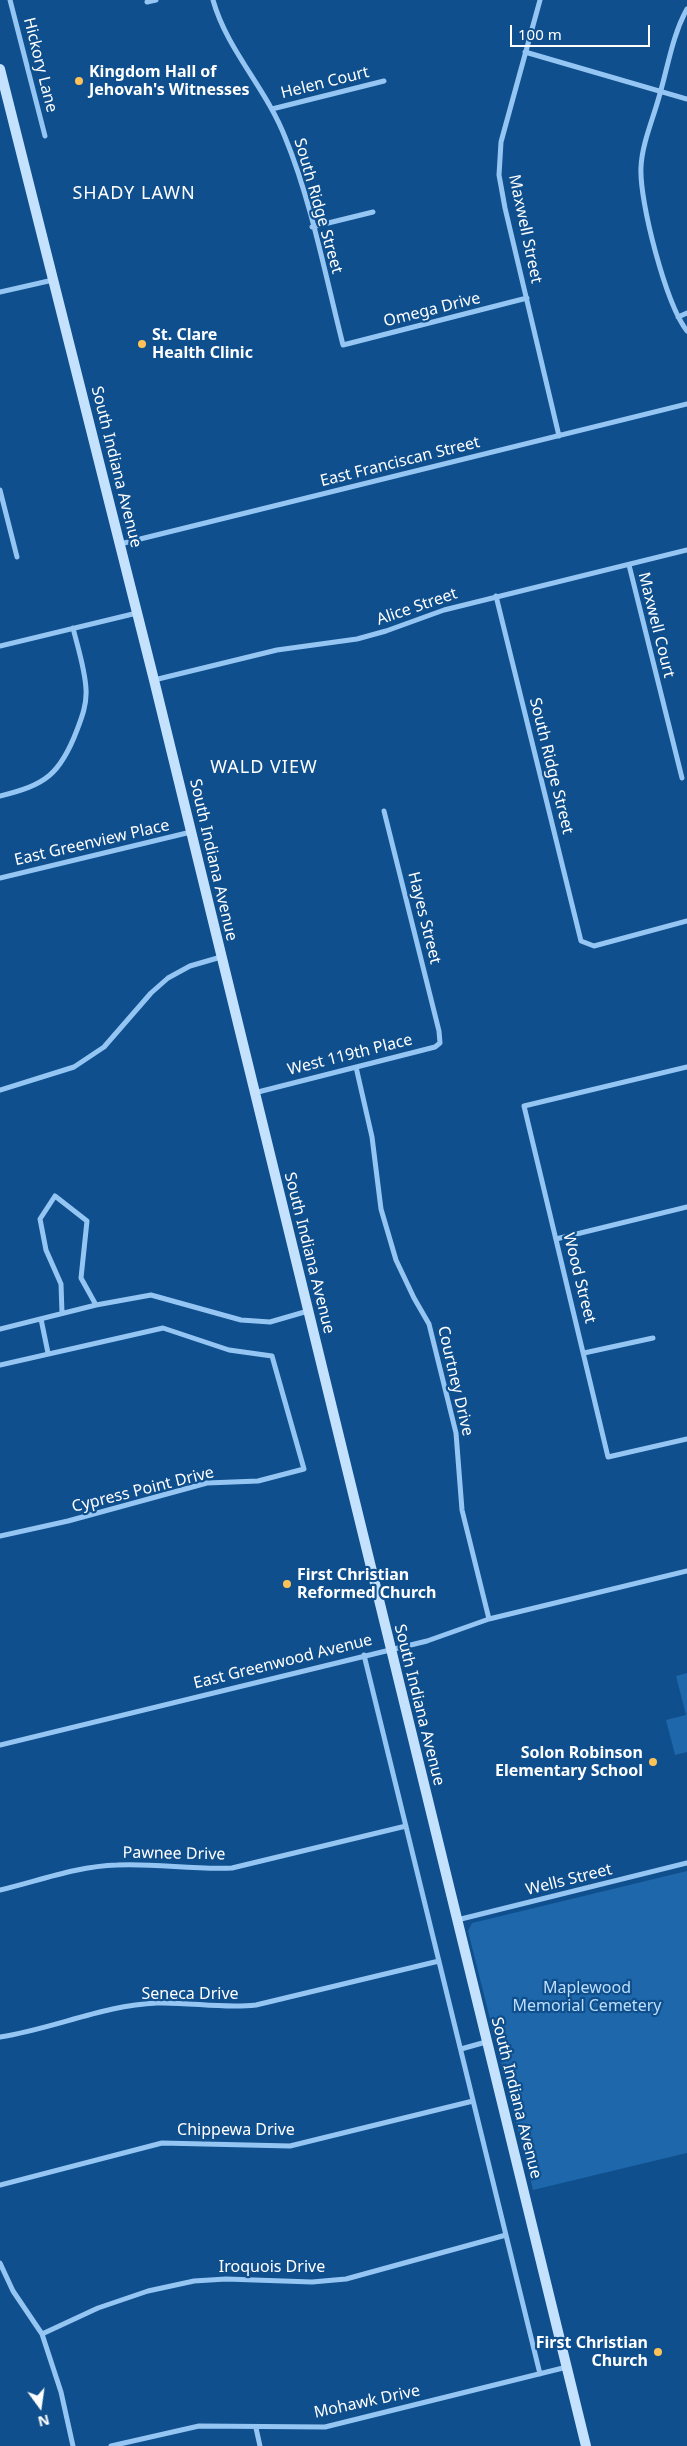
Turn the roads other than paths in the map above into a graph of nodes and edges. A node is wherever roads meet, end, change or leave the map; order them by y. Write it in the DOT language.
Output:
graph roads {
  1 [pos="10,0"];
  2 [pos="156,0"];
  3 [pos="213,0"];
  4 [pos="540,0"];
  5 [pos="148,2"];
  6 [pos="687,9"];
  7 [pos="525,52"];
  8 [pos="0,68"];
  9 [pos="384,81"];
  10 [pos="661,91"];
  11 [pos="687,99"];
  12 [pos="272,110"];
  13 [pos="45,136"];
  14 [pos="373,212"];
  15 [pos="312,227"];
  16 [pos="54,280"];
  17 [pos="0,292"];
  18 [pos="527,298"];
  19 [pos="687,313"];
  20 [pos="678,317"];
  21 [pos="687,331"];
  22 [pos="342,345"];
  23 [pos="687,404"];
  24 [pos="559,436"];
  25 [pos="0,490"];
  26 [pos="2,507"];
  27 [pos="120,544"];
  28 [pos="687,550"];
  29 [pos="17,558"];
  30 [pos="629,565"];
  31 [pos="496,596"];
  32 [pos="137,613"];
  33 [pos="73,628"];
  34 [pos="0,646"];
  35 [pos="154,680"];
  36 [pos="682,778"];
  37 [pos="0,796"];
  38 [pos="384,811"];
  39 [pos="191,832"];
  40 [pos="0,878"];
  41 [pos="687,921"];
  42 [pos="220,957"];
  43 [pos="439,1031"];
  44 [pos="356,1067"];
  45 [pos="687,1067"];
  46 [pos="0,1090"];
  47 [pos="254,1093"];
  48 [pos="687,1207"];
  49 [pos="556,1239"];
  50 [pos="96,1305"];
  51 [pos="309,1311"];
  52 [pos="62,1313"];
  53 [pos="41,1319"];
  54 [pos="0,1329"];
  55 [pos="653,1338"];
  56 [pos="48,1353"];
  57 [pos="584,1353"];
  58 [pos="0,1365"];
  59 [pos="687,1439"];
  60 [pos="0,1536"];
  61 [pos="687,1571"];
  62 [pos="489,1620"];
  63 [pos="390,1649"];
  64 [pos="364,1655"];
  65 [pos="0,1745"];
  66 [pos="406,1826"];
  67 [pos="687,1863"];
  68 [pos="0,1890"];
  69 [pos="456,1920"];
  70 [pos="439,1961"];
  71 [pos="0,2037"];
  72 [pos="486,2042"];
  73 [pos="460,2049"];
  74 [pos="474,2102"];
  75 [pos="0,2185"];
  76 [pos="506,2235"];
  77 [pos="0,2263"];
  78 [pos="42,2334"];
  79 [pos="567,2367"];
  80 [pos="540,2374"];
  81 [pos="256,2428"];
  82 [pos="73,2446"];
  83 [pos="111,2446"];
  84 [pos="260,2446"];
  85 [pos="586,2446"];
  1 -- 13 [label="street, Hickory Lane"];
  2 -- 5 [label="street"];
  3 -- 12 [label="street, South Ridge Street"];
  4 -- 7 [label="street, Maxwell Street"];
  6 -- 10 [label="street"];
  7 -- 10 [label="street"];
  7 -- 18 [label="street, Maxwell Street"];
  8 -- 16 [label="main road, South Indiana Avenue"];
  9 -- 12 [label="street, Helen Court"];
  10 -- 11 [label="street"];
  10 -- 20 [label="street"];
  12 -- 15 [label="street, South Ridge Street"];
  14 -- 15 [label="street"];
  15 -- 22 [label="street, South Ridge Street"];
  16 -- 17 [label="street"];
  16 -- 27 [label="main road, South Indiana Avenue"];
  18 -- 22 [label="street, Omega Drive"];
  18 -- 24 [label="street, Maxwell Street"];
  19 -- 20 [label="street"];
  20 -- 21 [label="street"];
  23 -- 24 [label="street, East Franciscan Street"];
  24 -- 27 [label="street, East Franciscan Street"];
  25 -- 26 [label="street"];
  26 -- 29 [label="street"];
  27 -- 32 [label="main road, South Indiana Avenue"];
  28 -- 30 [label="street, Alice Street"];
  30 -- 31 [label="street, Alice Street"];
  30 -- 36 [label="street, Maxwell Court"];
  31 -- 35 [label="street, Alice Street"];
  31 -- 41 [label="street, South Ridge Street"];
  32 -- 33 [label="street"];
  32 -- 35 [label="main road, South Indiana Avenue"];
  33 -- 34 [label="street"];
  33 -- 37 [label="street"];
  35 -- 39 [label="main road, South Indiana Avenue"];
  38 -- 43 [label="street, Hayes Street"];
  39 -- 40 [label="street, East Greenview Place"];
  39 -- 42 [label="main road, South Indiana Avenue"];
  42 -- 46 [label="street"];
  42 -- 47 [label="main road, South Indiana Avenue"];
  43 -- 44 [label="street, West 119th Place"];
  44 -- 47 [label="street, West 119th Place"];
  44 -- 62 [label="street, Courtney Drive"];
  45 -- 49 [label="street, Wood Street"];
  47 -- 51 [label="main road, South Indiana Avenue"];
  48 -- 49 [label="street"];
  49 -- 57 [label="street, Wood Street"];
  50 -- 51 [label="street"];
  50 -- 52 [label="street"];
  50 -- 52 [label="street"];
  51 -- 63 [label="main road, South Indiana Avenue"];
  52 -- 53 [label="street"];
  53 -- 54 [label="street"];
  53 -- 56 [label="street"];
  55 -- 57 [label="street"];
  56 -- 58 [label="street, Cypress Point Drive"];
  56 -- 60 [label="street, Cypress Point Drive"];
  57 -- 59 [label="street, Wood Street"];
  61 -- 62 [label="street, East Greenwood Avenue"];
  62 -- 63 [label="street, East Greenwood Avenue"];
  63 -- 64 [label="street, East Greenwood Avenue"];
  63 -- 69 [label="main road, South Indiana Avenue"];
  64 -- 65 [label="street, East Greenwood Avenue"];
  64 -- 66 [label="street"];
  66 -- 68 [label="street, Pawnee Drive"];
  66 -- 70 [label="street"];
  67 -- 69 [label="street, Wells Street"];
  69 -- 72 [label="main road, South Indiana Avenue"];
  70 -- 71 [label="street, Seneca Drive"];
  70 -- 73 [label="street"];
  72 -- 73 [label="street"];
  72 -- 79 [label="main road, South Indiana Avenue"];
  73 -- 74 [label="street"];
  74 -- 75 [label="street, Chippewa Drive"];
  74 -- 76 [label="street"];
  76 -- 78 [label="street, Iroquois Drive"];
  76 -- 80 [label="street"];
  77 -- 78 [label="street"];
  78 -- 82 [label="street"];
  79 -- 80 [label="street, Mohawk Drive"];
  79 -- 85 [label="main road, South Indiana Avenue"];
  80 -- 81 [label="street, Mohawk Drive"];
  81 -- 83 [label="street, Mohawk Drive"];
  81 -- 84 [label="street"];
}
